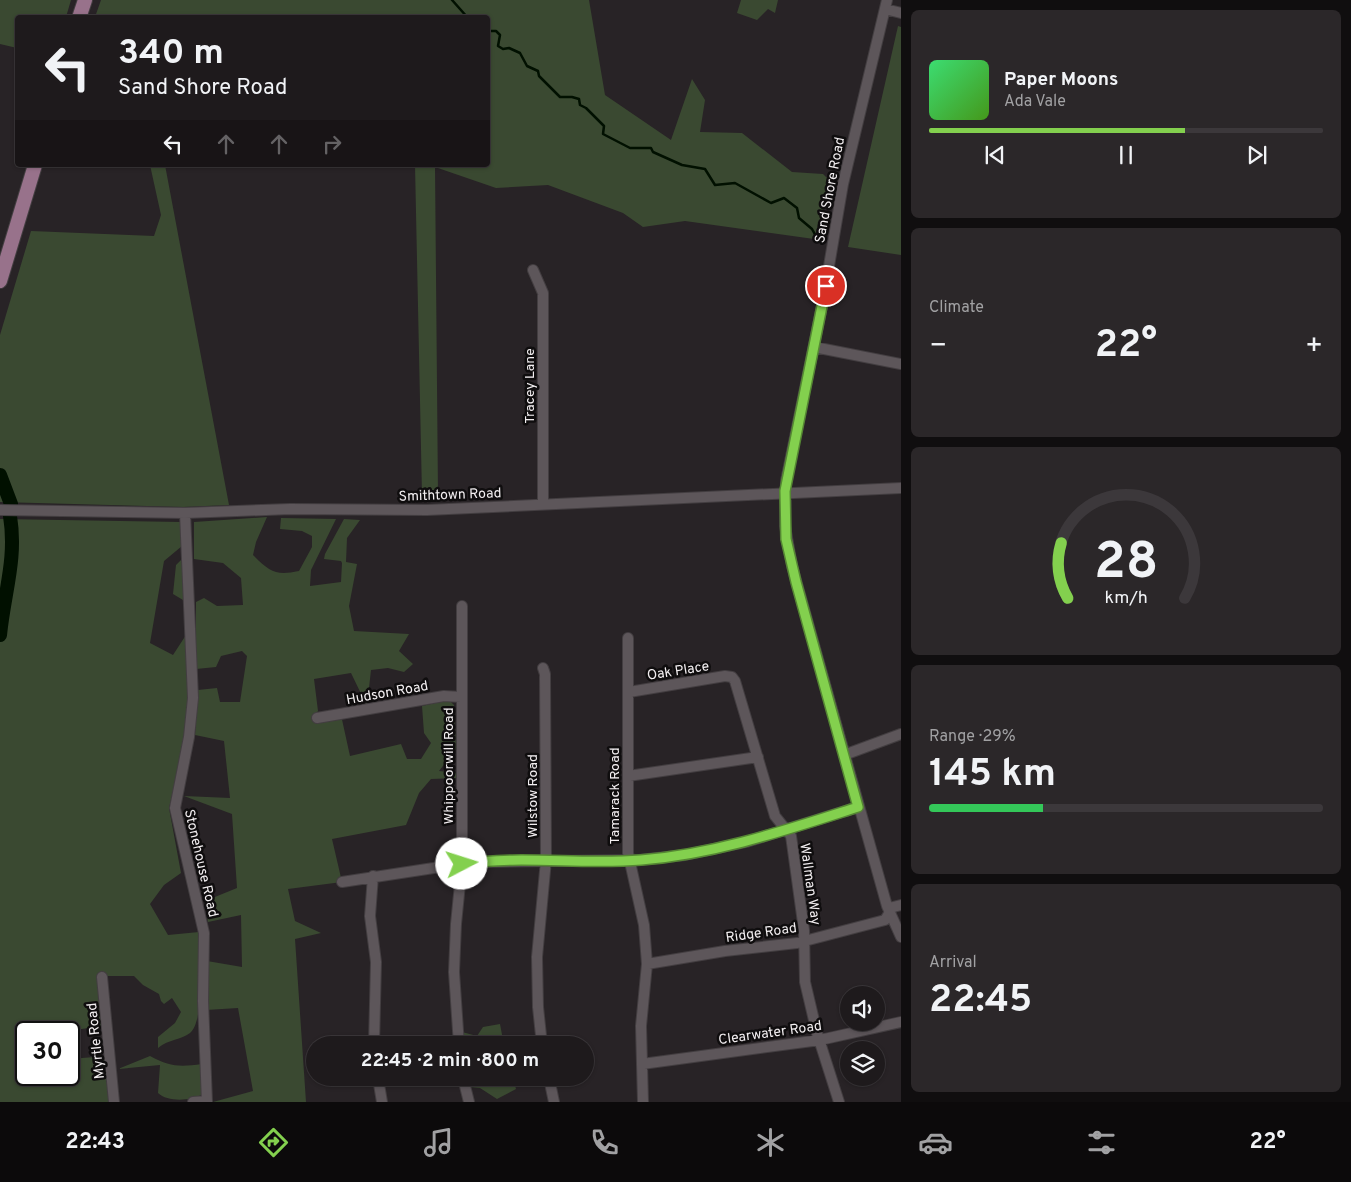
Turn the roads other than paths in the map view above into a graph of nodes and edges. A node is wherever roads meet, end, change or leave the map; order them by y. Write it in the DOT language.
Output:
graph roads {
  1 [pos="85,0"];
  2 [pos="886,4"];
  3 [pos="901,13"];
  4 [pos="81,15"];
  5 [pos="34,167"];
  6 [pos="534,270"];
  7 [pos="0,281"];
  8 [pos="814,347"];
  9 [pos="901,364"];
  10 [pos="901,488"];
  11 [pos="785,491"];
  12 [pos="543,504"];
  13 [pos="1,510"];
  14 [pos="185,513"];
  15 [pos="462,606"];
  16 [pos="628,638"];
  17 [pos="543,668"];
  18 [pos="732,677"];
  19 [pos="629,692"];
  20 [pos="462,697"];
  21 [pos="317,718"];
  22 [pos="901,734"];
  23 [pos="844,755"];
  24 [pos="758,757"];
  25 [pos="628,776"];
  26 [pos="858,807"];
  27 [pos="786,831"];
  28 [pos="546,860"];
  29 [pos="629,860"];
  30 [pos="462,864"];
  31 [pos="374,876"];
  32 [pos="342,882"];
  33 [pos="901,905"];
  34 [pos="889,913"];
  35 [pos="901,937"];
  36 [pos="804,940"];
  37 [pos="647,964"];
  38 [pos="102,977"];
  39 [pos="901,1022"];
  40 [pos="374,1036"];
  41 [pos="458,1036"];
  42 [pos="541,1036"];
  43 [pos="820,1040"];
  44 [pos="642,1064"];
  45 [pos="379,1086"];
  46 [pos="466,1086"];
  47 [pos="550,1086"];
  48 [pos="207,1101"];
  49 [pos="114,1102"];
  50 [pos="193,1102"];
  51 [pos="382,1102"];
  52 [pos="469,1102"];
  53 [pos="554,1102"];
  54 [pos="643,1102"];
  55 [pos="839,1102"];
  1 -- 4 [label="main road"];
  2 -- 3 [label="street"];
  2 -- 8 [label="street, Sand Shore Road"];
  5 -- 7 [label="main road"];
  6 -- 12 [label="street, Tracey Lane"];
  8 -- 9 [label="street"];
  8 -- 11 [label="street, Sand Shore Road"];
  10 -- 11 [label="street, Smithtown Road"];
  11 -- 12 [label="street, Smithtown Road"];
  11 -- 23 [label="street, Sand Shore Road"];
  12 -- 14 [label="street, Smithtown Road"];
  13 -- 14 [label="street, Smithtown Road"];
  14 -- 48 [label="street, Stonehouse Road"];
  15 -- 20 [label="street, Whippoorwill Road"];
  16 -- 19 [label="street, Tamarack Road"];
  17 -- 28 [label="street, Wilstow Road"];
  18 -- 19 [label="street, Oak Place"];
  18 -- 24 [label="street, Wallman Way"];
  19 -- 25 [label="street, Tamarack Road"];
  20 -- 21 [label="street, Hudson Road"];
  20 -- 30 [label="street, Whippoorwill Road"];
  22 -- 23 [label="street"];
  23 -- 26 [label="street, Sand Shore Road"];
  24 -- 25 [label="street"];
  24 -- 27 [label="street, Wallman Way"];
  25 -- 29 [label="street, Tamarack Road"];
  26 -- 27 [label="street"];
  26 -- 34 [label="street, Sand Shore Road"];
  27 -- 29 [label="street"];
  27 -- 36 [label="street, Wallman Way"];
  28 -- 29 [label="street"];
  28 -- 30 [label="street"];
  28 -- 42 [label="street, Wilstow Road"];
  29 -- 37 [label="street, Tamarack Road"];
  30 -- 31 [label="street"];
  30 -- 41 [label="street, Whippoorwill Road"];
  31 -- 32 [label="street"];
  31 -- 40 [label="street"];
  33 -- 34 [label="street, Ridge Road"];
  34 -- 35 [label="street, Sand Shore Road"];
  34 -- 36 [label="street, Ridge Road"];
  36 -- 37 [label="street, Ridge Road"];
  36 -- 43 [label="street, Wallman Way"];
  37 -- 44 [label="street, Tamarack Road"];
  38 -- 49 [label="street, Myrtle Road"];
  39 -- 43 [label="street, Clearwater Road"];
  43 -- 44 [label="street, Clearwater Road"];
  43 -- 55 [label="street, Wallman Way"];
  44 -- 54 [label="street, Tamarack Road"];
  45 -- 51 [label="street"];
  46 -- 52 [label="street"];
  47 -- 53 [label="street"];
  48 -- 50 [label="street"];
}
